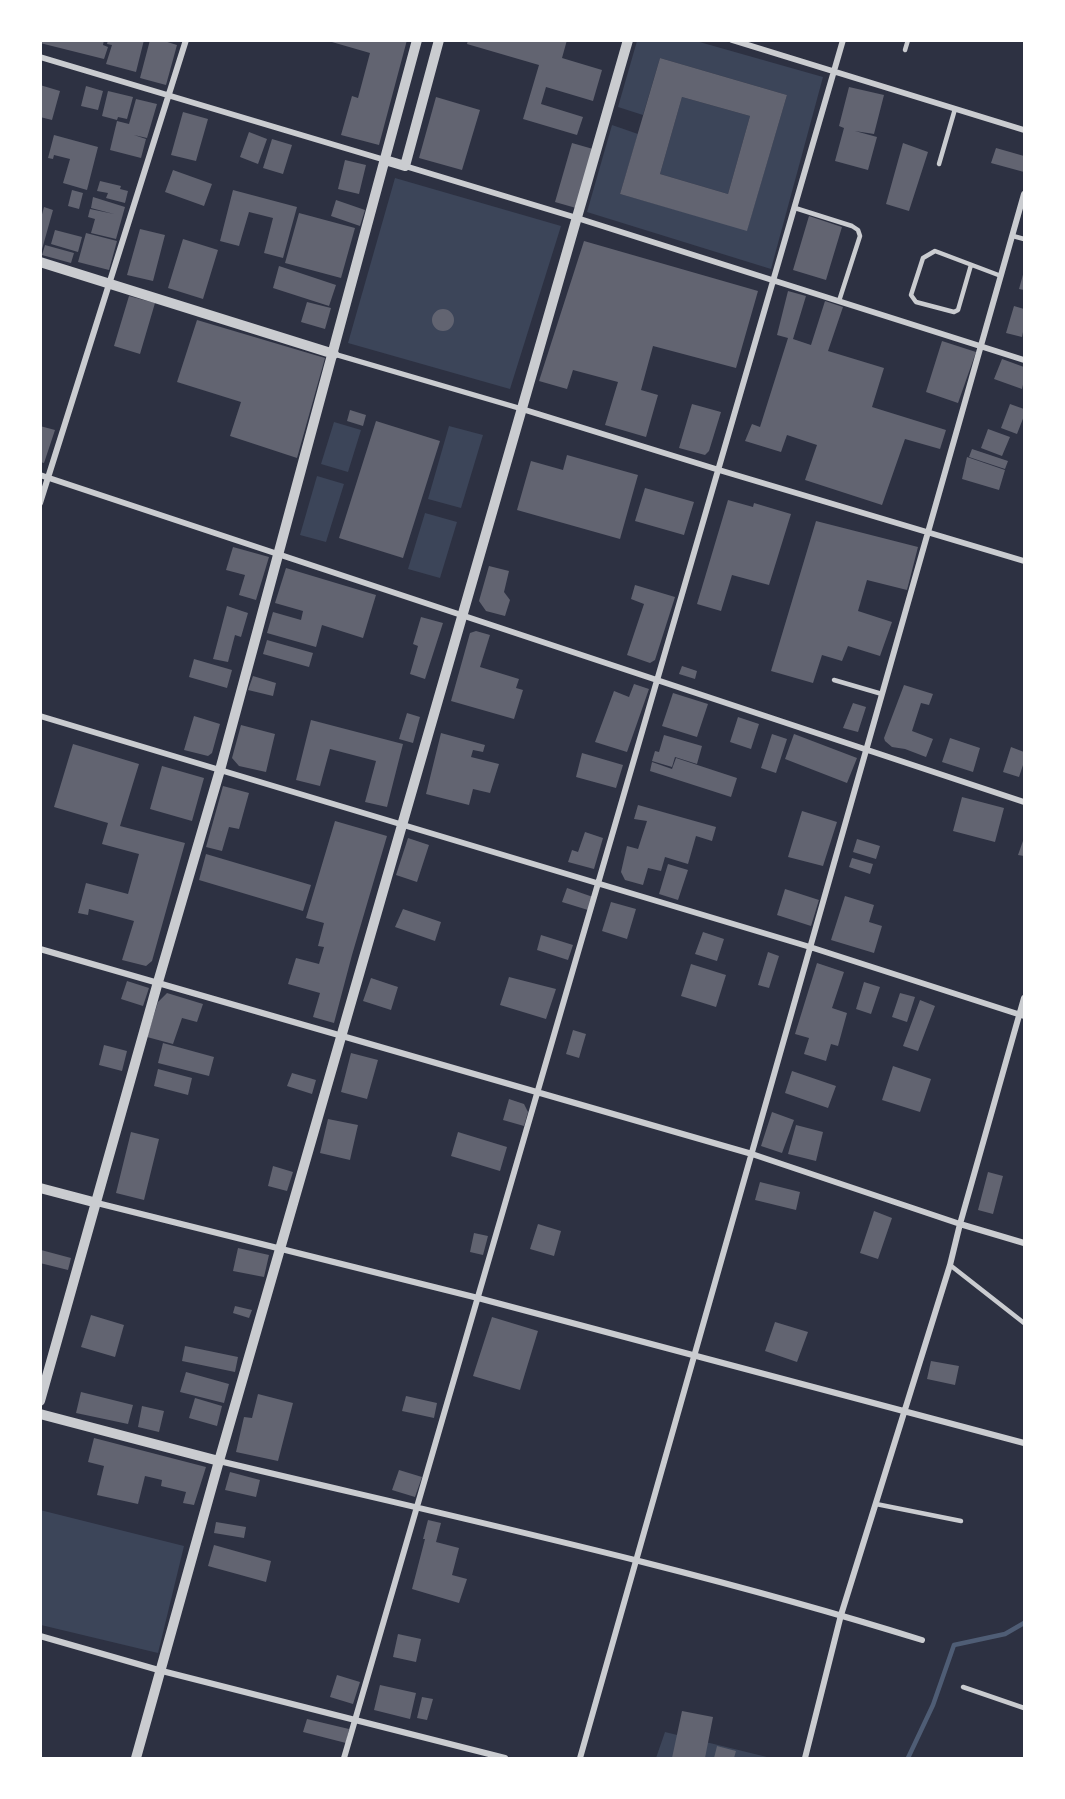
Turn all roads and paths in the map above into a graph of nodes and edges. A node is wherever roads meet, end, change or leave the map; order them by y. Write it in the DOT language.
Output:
graph roads {
  1 [pos="186,40"];
  2 [pos="417,40"];
  3 [pos="439,40"];
  4 [pos="628,40"];
  5 [pos="732,40"];
  6 [pos="843,40"];
  7 [pos="908,40"];
  8 [pos="905,50"];
  9 [pos="40,57"];
  10 [pos="834,72"];
  11 [pos="169,95"];
  12 [pos="955,109"];
  13 [pos="1024,130"];
  14 [pos="385,160"];
  15 [pos="939,164"];
  16 [pos="405,166"];
  17 [pos="1024,194"];
  18 [pos="795,208"];
  19 [pos="577,218"];
  20 [pos="1013,236"];
  21 [pos="1024,239"];
  22 [pos="40,262"];
  23 [pos="971,265"];
  24 [pos="1001,276"];
  25 [pos="774,280"];
  26 [pos="110,282"];
  27 [pos="839,301"];
  28 [pos="981,346"];
  29 [pos="334,354"];
  30 [pos="1024,360"];
  31 [pos="522,410"];
  32 [pos="718,470"];
  33 [pos="40,475"];
  34 [pos="49,477"];
  35 [pos="40,503"];
  36 [pos="928,532"];
  37 [pos="279,554"];
  38 [pos="1024,561"];
  39 [pos="463,615"];
  40 [pos="657,680"];
  41 [pos="834,680"];
  42 [pos="882,694"];
  43 [pos="40,716"];
  44 [pos="867,750"];
  45 [pos="220,770"];
  46 [pos="1024,802"];
  47 [pos="402,825"];
  48 [pos="598,885"];
  49 [pos="810,947"];
  50 [pos="40,949"];
  51 [pos="158,982"];
  52 [pos="1024,998"];
  53 [pos="1022,1015"];
  54 [pos="341,1036"];
  55 [pos="538,1093"];
  56 [pos="752,1154"];
  57 [pos="40,1188"];
  58 [pos="97,1203"];
  59 [pos="960,1224"];
  60 [pos="1024,1243"];
  61 [pos="280,1248"];
  62 [pos="950,1265"];
  63 [pos="478,1298"];
  64 [pos="1024,1323"];
  65 [pos="694,1356"];
  66 [pos="40,1401"];
  67 [pos="904,1411"];
  68 [pos="40,1414"];
  69 [pos="1024,1443"];
  70 [pos="219,1461"];
  71 [pos="876,1504"];
  72 [pos="417,1508"];
  73 [pos="961,1521"];
  74 [pos="636,1561"];
  75 [pos="841,1615"];
  76 [pos="40,1636"];
  77 [pos="922,1640"];
  78 [pos="162,1671"];
  79 [pos="963,1687"];
  80 [pos="1024,1708"];
  81 [pos="355,1721"];
  82 [pos="136,1758"];
  83 [pos="344,1758"];
  84 [pos="506,1758"];
  85 [pos="580,1758"];
  86 [pos="805,1758"];
  1 -- 11 [label="street"];
  2 -- 14 [label="street"];
  3 -- 16 [label="street"];
  4 -- 19 [label="street"];
  5 -- 10 [label="street"];
  6 -- 10 [label="street"];
  7 -- 8 [label="lane"];
  9 -- 11 [label="street"];
  10 -- 12 [label="street"];
  10 -- 18 [label="street"];
  11 -- 14 [label="street"];
  11 -- 26 [label="street"];
  12 -- 13 [label="street"];
  12 -- 15 [label="lane"];
  14 -- 16 [label="street"];
  14 -- 29 [label="street"];
  16 -- 19 [label="street"];
  17 -- 20 [label="street"];
  18 -- 25 [label="street"];
  18 -- 27 [label="lane"];
  19 -- 25 [label="street"];
  19 -- 31 [label="street"];
  20 -- 21 [label="lane"];
  20 -- 24 [label="street"];
  22 -- 26 [label="street"];
  23 -- 23 [label="lane"];
  23 -- 24 [label="lane"];
  24 -- 28 [label="street"];
  25 -- 27 [label="street"];
  25 -- 32 [label="street"];
  26 -- 29 [label="street"];
  26 -- 34 [label="street"];
  27 -- 28 [label="street"];
  28 -- 30 [label="street"];
  28 -- 36 [label="street"];
  29 -- 31 [label="street"];
  29 -- 37 [label="street"];
  31 -- 32 [label="street"];
  31 -- 39 [label="street"];
  32 -- 36 [label="street"];
  32 -- 40 [label="street"];
  33 -- 34 [label="street"];
  34 -- 35 [label="street"];
  34 -- 37 [label="street"];
  36 -- 38 [label="street"];
  36 -- 42 [label="street"];
  37 -- 39 [label="street"];
  37 -- 45 [label="street"];
  39 -- 40 [label="street"];
  39 -- 47 [label="street"];
  40 -- 44 [label="street"];
  40 -- 48 [label="street"];
  41 -- 42 [label="lane"];
  42 -- 44 [label="street"];
  43 -- 45 [label="street"];
  44 -- 46 [label="street"];
  44 -- 49 [label="street"];
  45 -- 47 [label="street"];
  45 -- 51 [label="street"];
  47 -- 48 [label="street"];
  47 -- 54 [label="street"];
  48 -- 49 [label="street"];
  48 -- 55 [label="street"];
  49 -- 53 [label="street"];
  49 -- 56 [label="street"];
  50 -- 51 [label="street"];
  51 -- 54 [label="street"];
  51 -- 58 [label="street"];
  52 -- 53 [label="street"];
  53 -- 59 [label="street"];
  54 -- 55 [label="street"];
  54 -- 61 [label="street"];
  55 -- 56 [label="street"];
  55 -- 63 [label="street"];
  56 -- 59 [label="street"];
  56 -- 65 [label="street"];
  57 -- 58 [label="street"];
  58 -- 61 [label="street"];
  58 -- 66 [label="street"];
  59 -- 60 [label="street"];
  59 -- 62 [label="street"];
  61 -- 63 [label="street"];
  61 -- 70 [label="street"];
  62 -- 64 [label="lane"];
  62 -- 67 [label="street"];
  63 -- 65 [label="street"];
  63 -- 72 [label="street"];
  65 -- 67 [label="street"];
  65 -- 74 [label="street"];
  67 -- 69 [label="street"];
  67 -- 71 [label="street"];
  68 -- 70 [label="street"];
  70 -- 72 [label="street"];
  70 -- 78 [label="street"];
  71 -- 73 [label="lane"];
  71 -- 75 [label="street"];
  72 -- 74 [label="street"];
  72 -- 81 [label="street"];
  74 -- 75 [label="street"];
  74 -- 85 [label="street"];
  75 -- 77 [label="street"];
  75 -- 86 [label="street"];
  76 -- 78 [label="street"];
  78 -- 81 [label="street"];
  78 -- 82 [label="street"];
  79 -- 80 [label="lane"];
  81 -- 83 [label="street"];
  81 -- 84 [label="street"];
}
